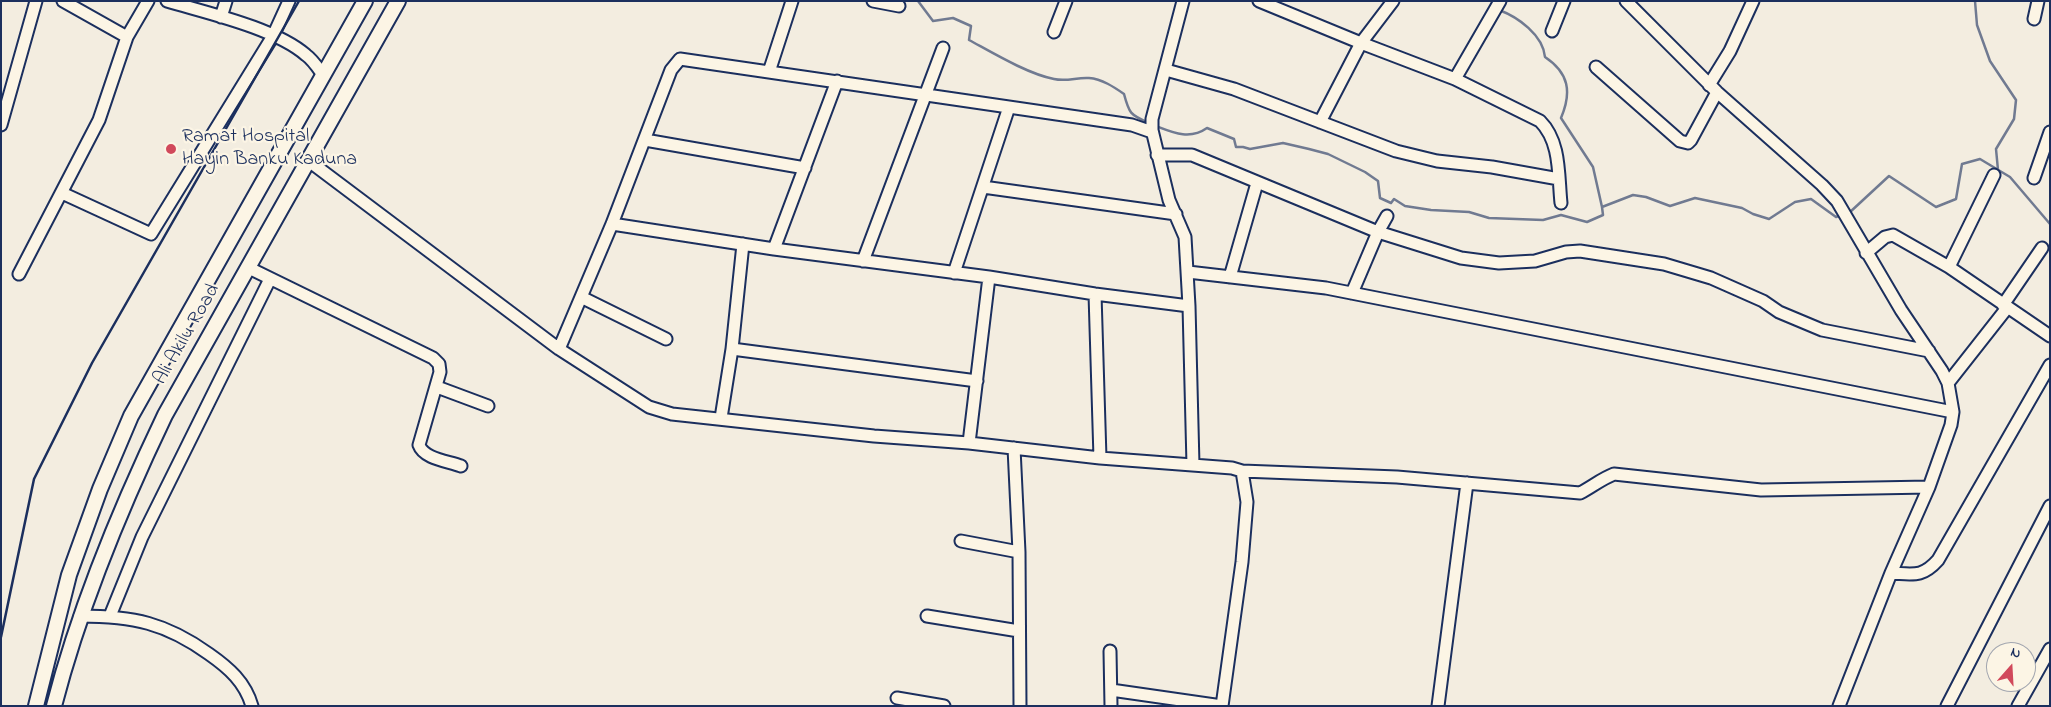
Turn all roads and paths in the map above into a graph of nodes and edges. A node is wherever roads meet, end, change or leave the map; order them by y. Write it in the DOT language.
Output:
graph roads {
  1 [pos="36,1"];
  2 [pos="63,1"];
  3 [pos="148,1"];
  4 [pos="167,1"];
  5 [pos="226,1"];
  6 [pos="289,1"];
  7 [pos="365,1"];
  8 [pos="398,1"];
  9 [pos="792,1"];
  10 [pos="873,1"];
  11 [pos="1066,1"];
  12 [pos="1183,1"];
  13 [pos="1259,1"];
  14 [pos="1393,1"];
  15 [pos="1564,1"];
  16 [pos="1626,1"];
  17 [pos="1752,1"];
  18 [pos="2038,1"];
  19 [pos="1275,4"];
  20 [pos="1498,5"];
  21 [pos="899,6"];
  22 [pos="221,17"];
  23 [pos="2034,19"];
  24 [pos="1552,31"];
  25 [pos="1054,32"];
  26 [pos="273,36"];
  27 [pos="127,38"];
  28 [pos="1361,43"];
  29 [pos="942,48"];
  30 [pos="1596,67"];
  31 [pos="1166,70"];
  32 [pos="769,72"];
  33 [pos="323,75"];
  34 [pos="1455,79"];
  35 [pos="837,81"];
  36 [pos="1713,88"];
  37 [pos="926,94"];
  38 [pos="1009,107"];
  39 [pos="1320,122"];
  40 [pos="1,125"];
  41 [pos="1152,127"];
  42 [pos="2050,132"];
  43 [pos="645,140"];
  44 [pos="1157,155"];
  45 [pos="309,161"];
  46 [pos="805,168"];
  47 [pos="1994,175"];
  48 [pos="2034,178"];
  49 [pos="1559,179"];
  50 [pos="1257,183"];
  51 [pos="983,187"];
  52 [pos="62,193"];
  53 [pos="1561,203"];
  54 [pos="1176,214"];
  55 [pos="1387,216"];
  56 [pos="612,224"];
  57 [pos="1378,232"];
  58 [pos="743,244"];
  59 [pos="2042,248"];
  60 [pos="774,249"];
  61 [pos="1866,253"];
  62 [pos="863,261"];
  63 [pos="1949,267"];
  64 [pos="249,268"];
  65 [pos="1188,272"];
  66 [pos="954,273"];
  67 [pos="19,274"];
  68 [pos="989,277"];
  69 [pos="1230,277"];
  70 [pos="270,279"];
  71 [pos="1352,293"];
  72 [pos="1095,294"];
  73 [pos="581,297"];
  74 [pos="1189,306"];
  75 [pos="2005,307"];
  76 [pos="2050,336"];
  77 [pos="666,339"];
  78 [pos="560,349"];
  79 [pos="732,349"];
  80 [pos="1930,351"];
  81 [pos="2050,365"];
  82 [pos="977,381"];
  83 [pos="1948,383"];
  84 [pos="437,387"];
  85 [pos="488,406"];
  86 [pos="1953,412"];
  87 [pos="721,418"];
  88 [pos="969,443"];
  89 [pos="1014,448"];
  90 [pos="1100,458"];
  91 [pos="1193,465"];
  92 [pos="461,466"];
  93 [pos="1242,471"];
  94 [pos="1468,483"];
  95 [pos="1929,487"];
  96 [pos="2050,506"];
  97 [pos="961,541"];
  98 [pos="1019,552"];
  99 [pos="1891,573"];
  100 [pos="80,616"];
  101 [pos="110,616"];
  102 [pos="927,616"];
  103 [pos="1020,631"];
  104 [pos="2050,649"];
  105 [pos="1110,651"];
  106 [pos="1111,690"];
  107 [pos="897,698"];
  108 [pos="939,705"];
  109 [pos="36,706"];
  110 [pos="54,706"];
  111 [pos="252,706"];
  112 [pos="944,706"];
  113 [pos="1020,706"];
  114 [pos="1111,706"];
  115 [pos="1222,706"];
  116 [pos="1438,706"];
  117 [pos="1839,706"];
  118 [pos="1947,706"];
  119 [pos="2018,706"];
  1 -- 40 [label="street"];
  2 -- 27 [label="street"];
  3 -- 27 [label="street"];
  4 -- 22 [label="street"];
  5 -- 22 [label="street"];
  6 -- 26 [label="street"];
  7 -- 33 [label="main road, Ali Akilu Road"];
  8 -- 45 [label="main road, Ali Akilu Road"];
  9 -- 32 [label="street"];
  10 -- 21 [label="street"];
  11 -- 25 [label="street"];
  12 -- 31 [label="street"];
  13 -- 19 [label="street"];
  14 -- 28 [label="street"];
  15 -- 24 [label="street"];
  16 -- 36 [label="street"];
  17 -- 36 [label="street"];
  18 -- 23 [label="street"];
  19 -- 28 [label="street"];
  20 -- 34 [label="street"];
  22 -- 26 [label="street"];
  26 -- 33 [label="street"];
  26 -- 52 [label="street"];
  27 -- 52 [label="street"];
  28 -- 34 [label="street"];
  28 -- 39 [label="street"];
  29 -- 37 [label="street"];
  30 -- 36 [label="street"];
  31 -- 39 [label="street"];
  31 -- 41 [label="street"];
  32 -- 35 [label="street"];
  32 -- 43 [label="street"];
  33 -- 109 [label="main road, Ali Akilu Road"];
  34 -- 49 [label="street"];
  35 -- 37 [label="street"];
  35 -- 46 [label="street"];
  36 -- 61 [label="street"];
  37 -- 38 [label="street"];
  37 -- 62 [label="street"];
  38 -- 41 [label="street"];
  38 -- 51 [label="street"];
  39 -- 49 [label="street"];
  41 -- 44 [label="street"];
  42 -- 48 [label="street"];
  43 -- 46 [label="street"];
  43 -- 56 [label="street"];
  44 -- 50 [label="street"];
  44 -- 54 [label="street"];
  45 -- 64 [label="main road, Ali Akilu Road"];
  45 -- 78 [label="street"];
  46 -- 60 [label="street"];
  47 -- 63 [label="street"];
  49 -- 53 [label="street"];
  50 -- 57 [label="street"];
  50 -- 69 [label="street"];
  51 -- 54 [label="street"];
  51 -- 66 [label="street"];
  52 -- 67 [label="street"];
  54 -- 65 [label="street"];
  55 -- 57 [label="street"];
  56 -- 58 [label="street"];
  56 -- 73 [label="street"];
  57 -- 71 [label="street"];
  57 -- 80 [label="street"];
  58 -- 60 [label="street"];
  58 -- 79 [label="street"];
  59 -- 75 [label="street"];
  60 -- 62 [label="street"];
  61 -- 63 [label="street"];
  61 -- 80 [label="street"];
  62 -- 66 [label="street"];
  63 -- 75 [label="street"];
  64 -- 70 [label="street"];
  64 -- 100 [label="main road, Ali Akilu Road"];
  65 -- 69 [label="street"];
  65 -- 74 [label="street"];
  66 -- 68 [label="street"];
  68 -- 72 [label="street"];
  68 -- 82 [label="street"];
  69 -- 71 [label="street"];
  70 -- 84 [label="street"];
  70 -- 101 [label="street"];
  71 -- 86 [label="street"];
  72 -- 74 [label="street"];
  72 -- 90 [label="street"];
  73 -- 77 [label="street"];
  73 -- 78 [label="street"];
  74 -- 91 [label="street"];
  75 -- 76 [label="street"];
  75 -- 83 [label="street"];
  78 -- 87 [label="street"];
  79 -- 82 [label="street"];
  79 -- 87 [label="street"];
  80 -- 83 [label="street"];
  81 -- 99 [label="street"];
  82 -- 88 [label="street"];
  83 -- 86 [label="street"];
  84 -- 85 [label="street"];
  84 -- 92 [label="street"];
  86 -- 95 [label="street"];
  87 -- 88 [label="street"];
  88 -- 89 [label="street"];
  89 -- 90 [label="street"];
  89 -- 98 [label="street"];
  90 -- 91 [label="street"];
  91 -- 93 [label="street"];
  93 -- 94 [label="street"];
  93 -- 115 [label="street"];
  94 -- 95 [label="street"];
  94 -- 116 [label="street"];
  95 -- 99 [label="street"];
  96 -- 118 [label="street"];
  97 -- 98 [label="street"];
  98 -- 103 [label="street"];
  99 -- 117 [label="street"];
  100 -- 101 [label="street"];
  100 -- 110 [label="main road, Ali Akilu Road"];
  101 -- 111 [label="street"];
  102 -- 103 [label="street"];
  103 -- 113 [label="street"];
  104 -- 119 [label="street"];
  105 -- 106 [label="street"];
  106 -- 114 [label="street"];
  106 -- 115 [label="street"];
  107 -- 108 [label="street"];
  108 -- 112 [label="street"];
}
